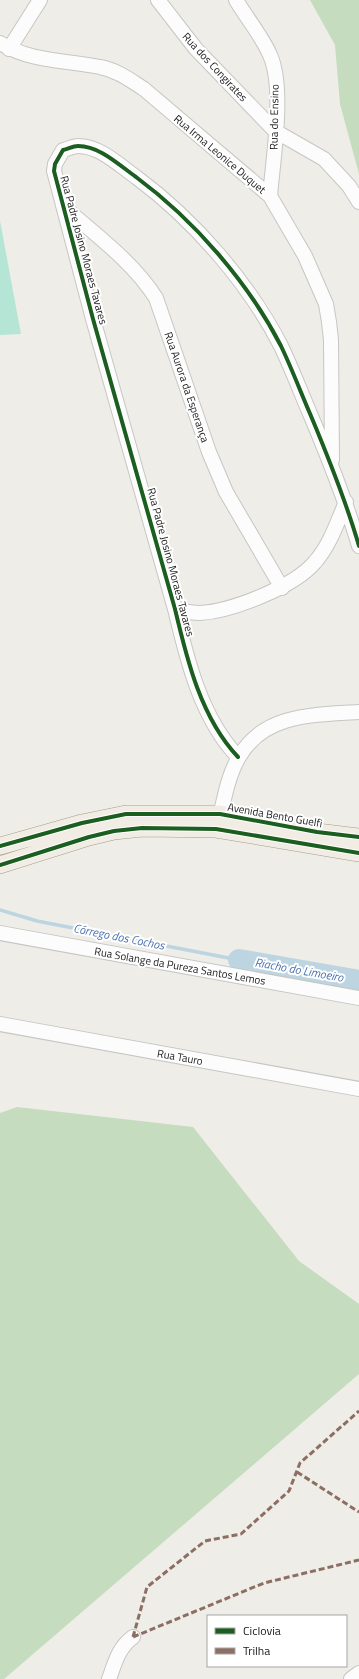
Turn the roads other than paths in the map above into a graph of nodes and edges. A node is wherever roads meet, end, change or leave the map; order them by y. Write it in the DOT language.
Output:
graph roads {
  1 [pos="40,0"];
  2 [pos="158,0"];
  3 [pos="236,0"];
  4 [pos="4,46"];
  5 [pos="275,131"];
  6 [pos="270,196"];
  7 [pos="359,202"];
  8 [pos="64,207"];
  9 [pos="332,466"];
  10 [pos="346,502"];
  11 [pos="359,546"];
  12 [pos="282,588"];
  13 [pos="176,609"];
  14 [pos="359,712"];
  15 [pos="238,757"];
  16 [pos="218,822"];
  17 [pos="359,836"];
  18 [pos="0,846"];
  19 [pos="359,852"];
  20 [pos="0,865"];
  21 [pos="0,933"];
  22 [pos="359,998"];
  23 [pos="0,1024"];
  24 [pos="359,1089"];
  25 [pos="132,1637"];
  26 [pos="359,1673"];
  27 [pos="109,1679"];
  28 [pos="351,1679"];
  1 -- 4 [label="street"];
  2 -- 5 [label="street, Rua dos Congirates"];
  3 -- 5 [label="street, Rua do Ensino"];
  4 -- 6 [label="street, Rua Irma Leonice Duquet"];
  5 -- 6 [label="street, Rua do Ensino"];
  5 -- 7 [label="street, Rua dos Congirates"];
  6 -- 9 [label="street, Rua Irma Leonice Duquet"];
  8 -- 9 [label="street, Rua Padre Josino Moraes Tavares"];
  8 -- 12 [label="street, Rua Aurora da Esperança"];
  8 -- 13 [label="street, Rua Padre Josino Moraes Tavares"];
  9 -- 10 [label="street, Rua Padre Josino Moraes Tavares"];
  10 -- 11 [label="street, Rua Padre Josino Moraes Tavares"];
  10 -- 12 [label="street"];
  12 -- 13 [label="street"];
  13 -- 15 [label="street, Rua Padre Josino Moraes Tavares"];
  14 -- 15 [label="street"];
  15 -- 16 [label="street"];
  16 -- 17 [label="main road, Avenida Bento Guelfi"];
  16 -- 18 [label="main road, Avenida Bento Guelfi"];
  16 -- 19 [label="main road, Avenida Bento Guelfi"];
  16 -- 20 [label="main road, Avenida Bento Guelfi"];
  21 -- 22 [label="street, Rua Solange da Pureza Santos Lemos"];
  23 -- 24 [label="street, Rua Tauro"];
  25 -- 27 [label="street"];
  26 -- 28 [label="street"];
}
